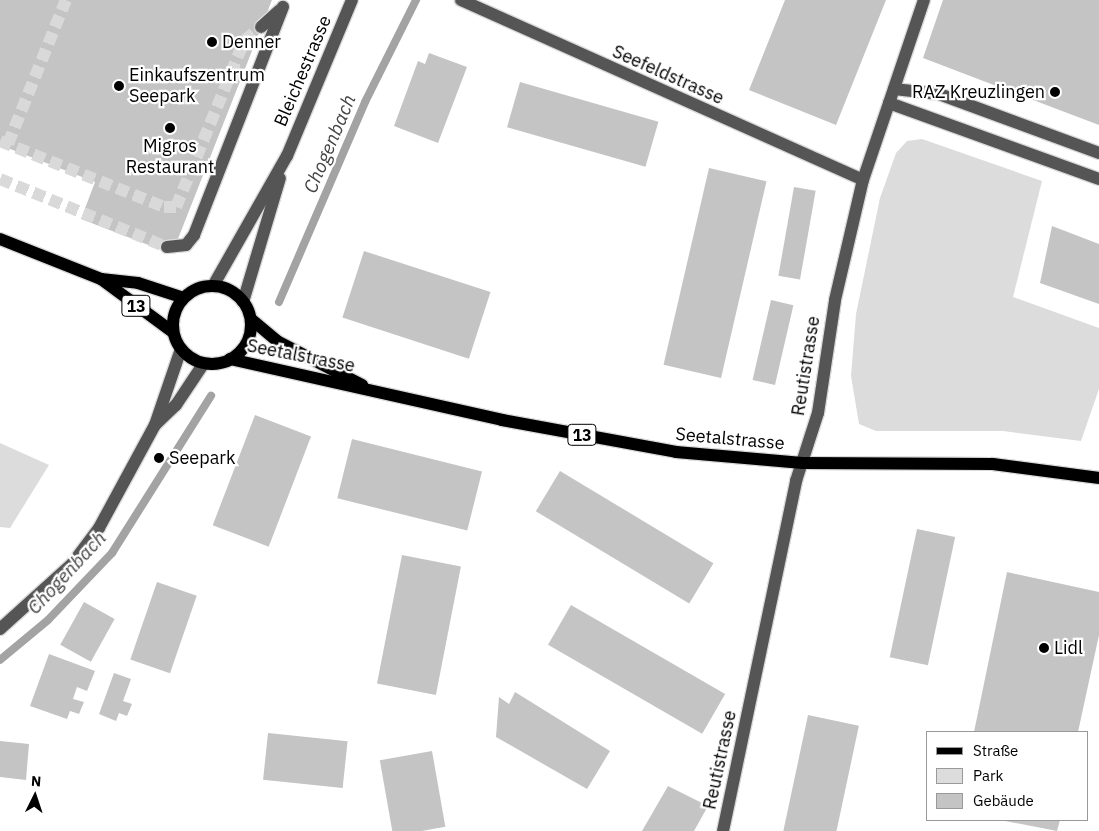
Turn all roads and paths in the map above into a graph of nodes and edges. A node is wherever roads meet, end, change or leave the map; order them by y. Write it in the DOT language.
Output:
graph roads {
  1 [pos="352,0"];
  2 [pos="461,0"];
  3 [pos="924,0"];
  4 [pos="284,4"];
  5 [pos="262,27"];
  6 [pos="894,89"];
  7 [pos="889,103"];
  8 [pos="1099,153"];
  9 [pos="287,156"];
  10 [pos="1099,179"];
  11 [pos="863,180"];
  12 [pos="0,239"];
  13 [pos="167,246"];
  14 [pos="101,279"];
  15 [pos="213,286"];
  16 [pos="184,298"];
  17 [pos="243,302"];
  18 [pos="251,319"];
  19 [pos="173,332"];
  20 [pos="181,349"];
  21 [pos="230,360"];
  22 [pos="204,363"];
  23 [pos="364,386"];
  24 [pos="155,425"];
  25 [pos="803,463"];
  26 [pos="1099,478"];
  27 [pos="0,629"];
  28 [pos="722,831"];
  1 -- 9 [label="street, Bleichestrasse"];
  2 -- 11 [label="street, Seefeldstrasse"];
  3 -- 6 [label="street, Reutistrasse"];
  4 -- 5 [label="street"];
  4 -- 13 [label="street"];
  6 -- 7 [label="street, Reutistrasse"];
  6 -- 8 [label="street"];
  7 -- 10 [label="street"];
  7 -- 11 [label="street, Reutistrasse"];
  9 -- 15 [label="street, Bleichestrasse"];
  9 -- 17 [label="street, Bleichestrasse"];
  11 -- 25 [label="street, Reutistrasse"];
  12 -- 14 [label="main road, 13"];
  14 -- 16 [label="main road, 13"];
  14 -- 19 [label="main road, 13"];
  15 -- 16 [label="main road"];
  15 -- 17 [label="main road"];
  16 -- 19 [label="main road"];
  17 -- 18 [label="main road"];
  18 -- 21 [label="main road"];
  18 -- 23 [label="main road, Seetalstrasse / 13"];
  19 -- 20 [label="main road"];
  20 -- 22 [label="main road"];
  20 -- 24 [label="street"];
  21 -- 22 [label="main road"];
  21 -- 23 [label="main road, Seetalstrasse / 13"];
  22 -- 24 [label="street"];
  23 -- 25 [label="main road, Seetalstrasse / 13"];
  24 -- 27 [label="street"];
  25 -- 26 [label="main road, Seetalstrasse / 13"];
  25 -- 28 [label="street, Reutistrasse"];
}
